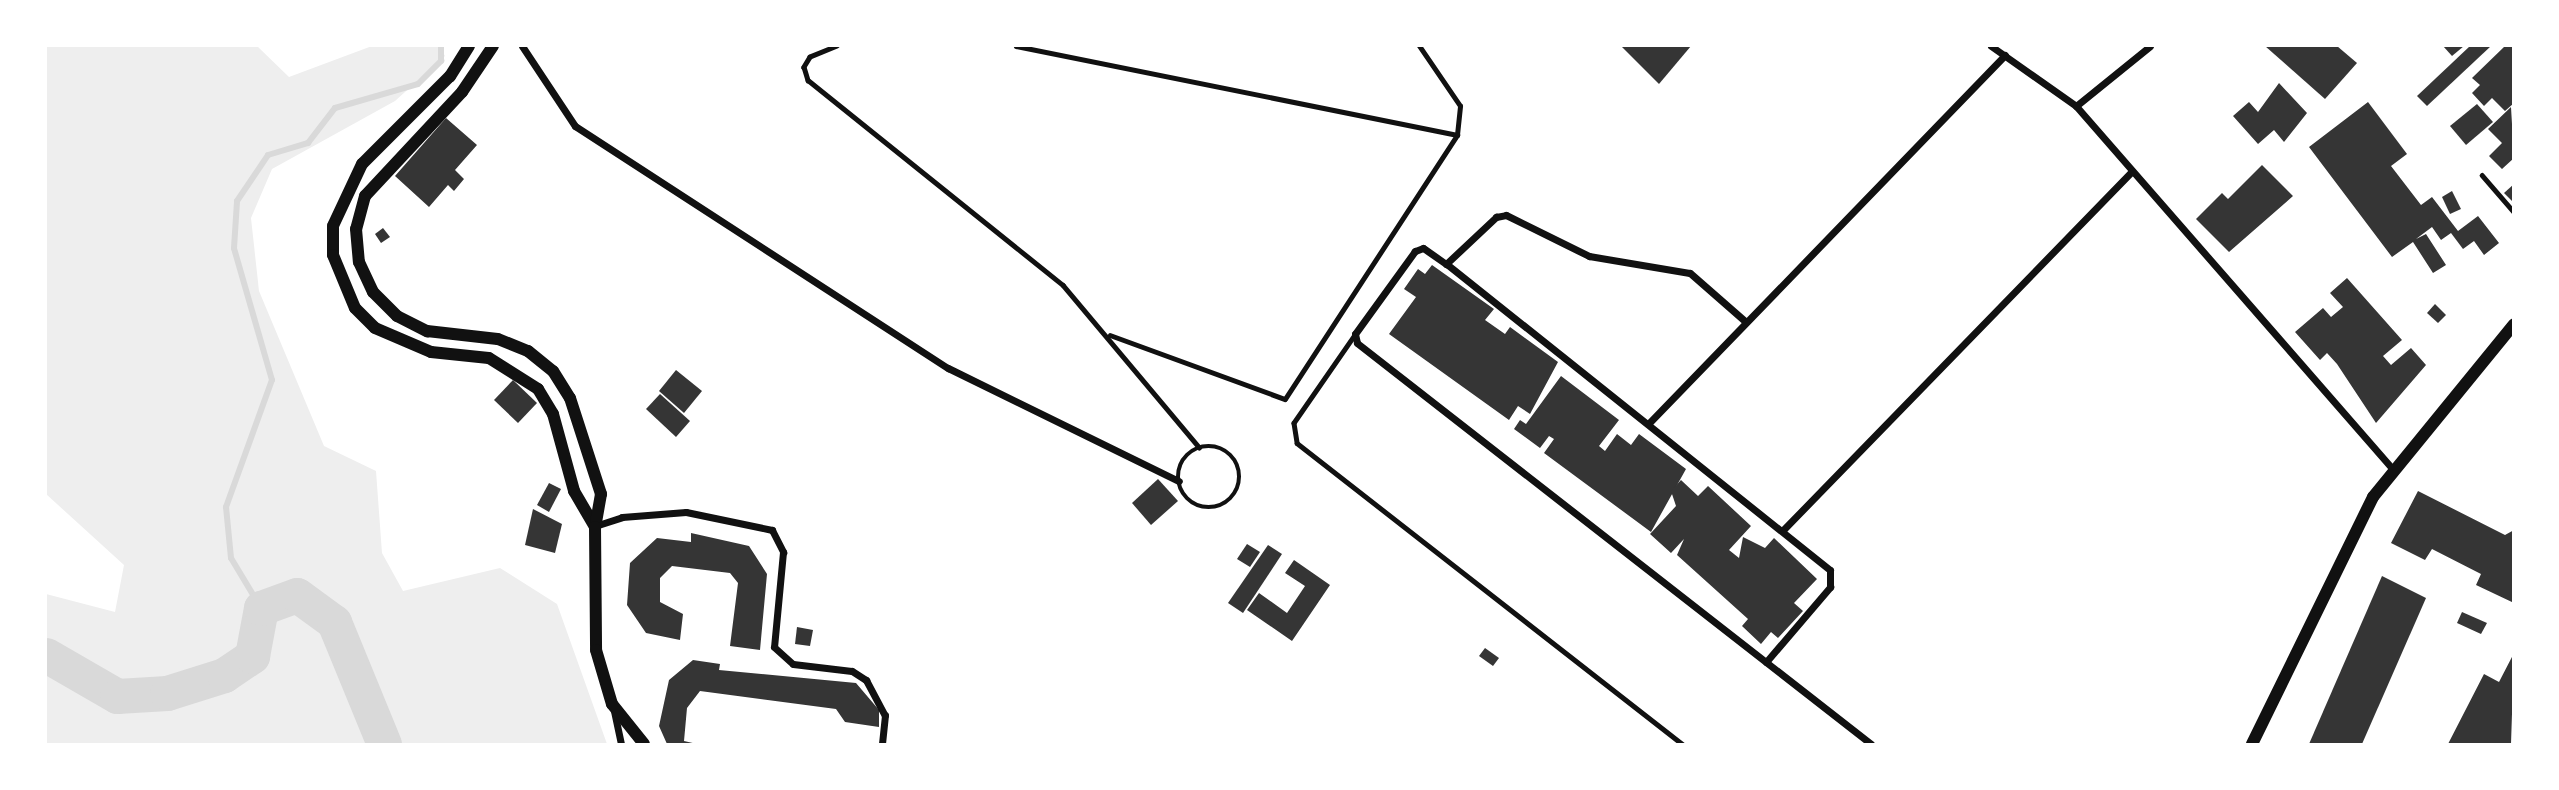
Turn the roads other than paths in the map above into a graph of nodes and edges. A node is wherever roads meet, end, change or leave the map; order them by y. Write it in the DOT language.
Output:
graph roads {
  1 [pos="469,46"];
  2 [pos="493,46"];
  3 [pos="522,46"];
  4 [pos="837,46"];
  5 [pos="1016,46"];
  6 [pos="1419,46"];
  7 [pos="1991,46"];
  8 [pos="2150,46"];
  9 [pos="2005,55"];
  10 [pos="2076,106"];
  11 [pos="1457,135"];
  12 [pos="2132,171"];
  13 [pos="2482,175"];
  14 [pos="2514,212"];
  15 [pos="1446,264"];
  16 [pos="1746,322"];
  17 [pos="2514,324"];
  18 [pos="1355,334"];
  19 [pos="1110,335"];
  20 [pos="1649,422"];
  21 [pos="1199,447"];
  22 [pos="2393,469"];
  23 [pos="1179,481"];
  24 [pos="595,527"];
  25 [pos="1784,529"];
  26 [pos="1766,662"];
  27 [pos="612,704"];
  28 [pos="621,744"];
  29 [pos="644,744"];
  30 [pos="882,744"];
  31 [pos="1682,744"];
  32 [pos="1871,744"];
  33 [pos="2252,744"];
  1 -- 24 [label="street"];
  2 -- 24 [label="street"];
  3 -- 23 [label="street"];
  4 -- 19 [label="lane"];
  5 -- 11 [label="lane"];
  6 -- 11 [label="lane"];
  7 -- 9 [label="street"];
  8 -- 10 [label="street"];
  9 -- 10 [label="street"];
  9 -- 16 [label="street"];
  10 -- 12 [label="street"];
  11 -- 19 [label="lane"];
  12 -- 22 [label="street"];
  12 -- 25 [label="street"];
  13 -- 14 [label="lane"];
  15 -- 16 [label="street"];
  15 -- 18 [label="street"];
  15 -- 20 [label="street"];
  16 -- 20 [label="street"];
  17 -- 22 [label="street"];
  18 -- 26 [label="street"];
  18 -- 31 [label="lane"];
  19 -- 21 [label="lane"];
  20 -- 25 [label="street"];
  21 -- 23 [label="lane"];
  21 -- 23 [label="lane"];
  22 -- 33 [label="street"];
  24 -- 27 [label="street"];
  24 -- 30 [label="street"];
  25 -- 26 [label="street"];
  26 -- 32 [label="street"];
  27 -- 28 [label="street"];
  27 -- 29 [label="street"];
}
